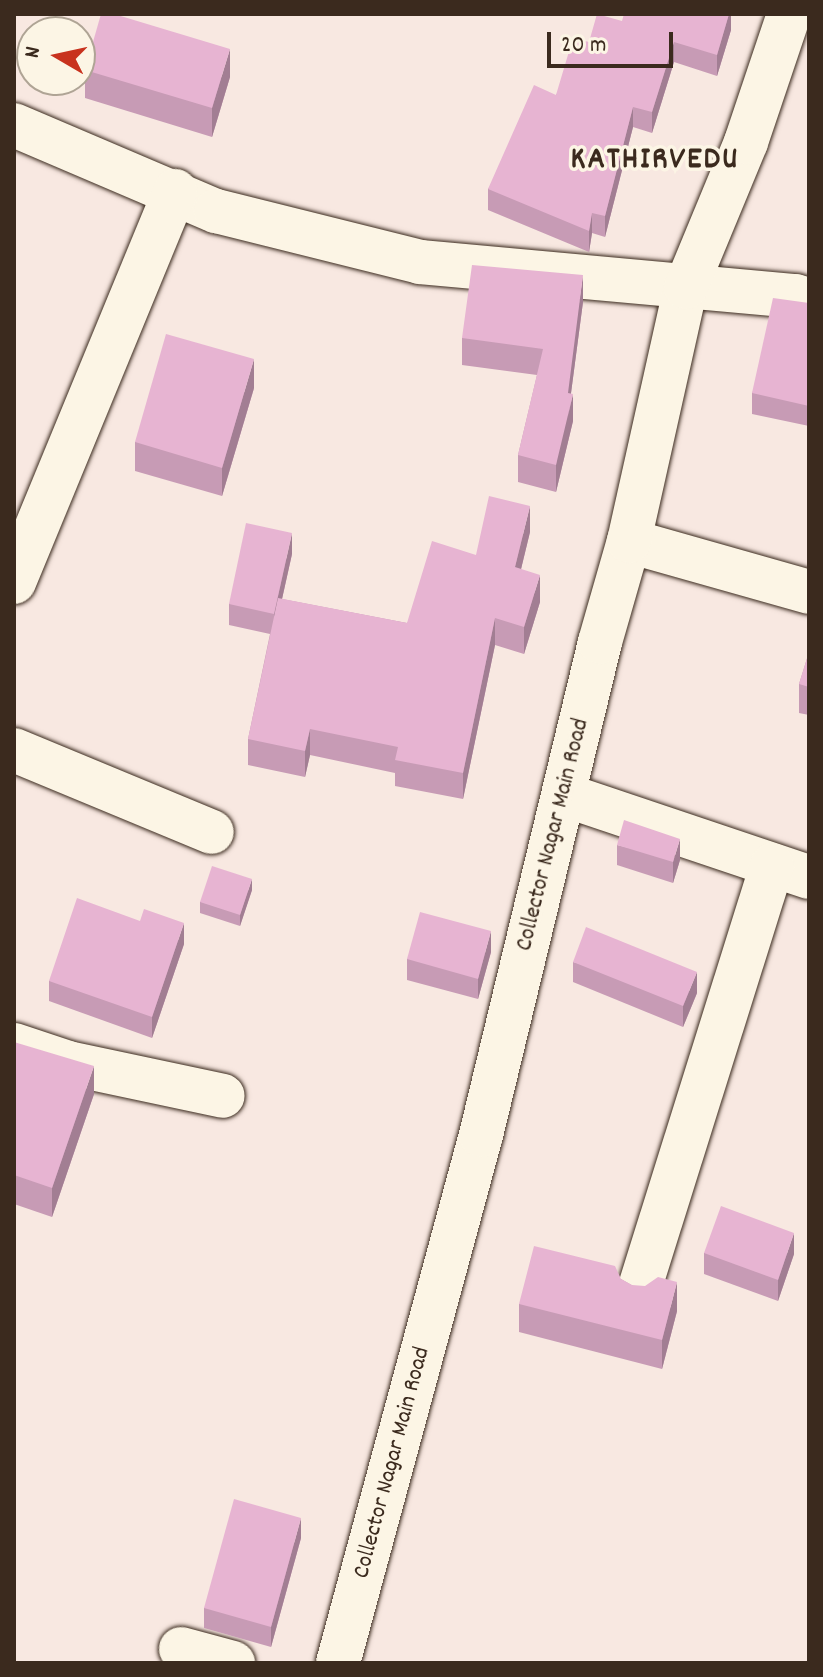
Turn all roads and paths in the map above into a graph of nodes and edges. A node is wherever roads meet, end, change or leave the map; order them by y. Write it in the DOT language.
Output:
graph roads {
  1 [pos="789,14"];
  2 [pos="14,125"];
  3 [pos="175,191"];
  4 [pos="686,287"];
  5 [pos="809,300"];
  6 [pos="629,541"];
  7 [pos="14,582"];
  8 [pos="809,592"];
  9 [pos="14,750"];
  10 [pos="565,795"];
  11 [pos="212,832"];
  12 [pos="791,871"];
  13 [pos="14,1045"];
  14 [pos="223,1096"];
  15 [pos="639,1290"];
  16 [pos="181,1649"];
  17 [pos="233,1663"];
  18 [pos="338,1663"];
  1 -- 4 [label="street, Collector Nagar Main Road"];
  2 -- 3 [label="street"];
  3 -- 4 [label="street"];
  3 -- 7 [label="street"];
  4 -- 5 [label="street"];
  4 -- 6 [label="street, Collector Nagar Main Road"];
  6 -- 8 [label="street"];
  6 -- 10 [label="street, Collector Nagar Main Road"];
  9 -- 11 [label="street"];
  10 -- 12 [label="street"];
  10 -- 18 [label="street, Collector Nagar Main Road"];
  12 -- 15 [label="street"];
  13 -- 14 [label="street"];
  16 -- 17 [label="street"];
}
